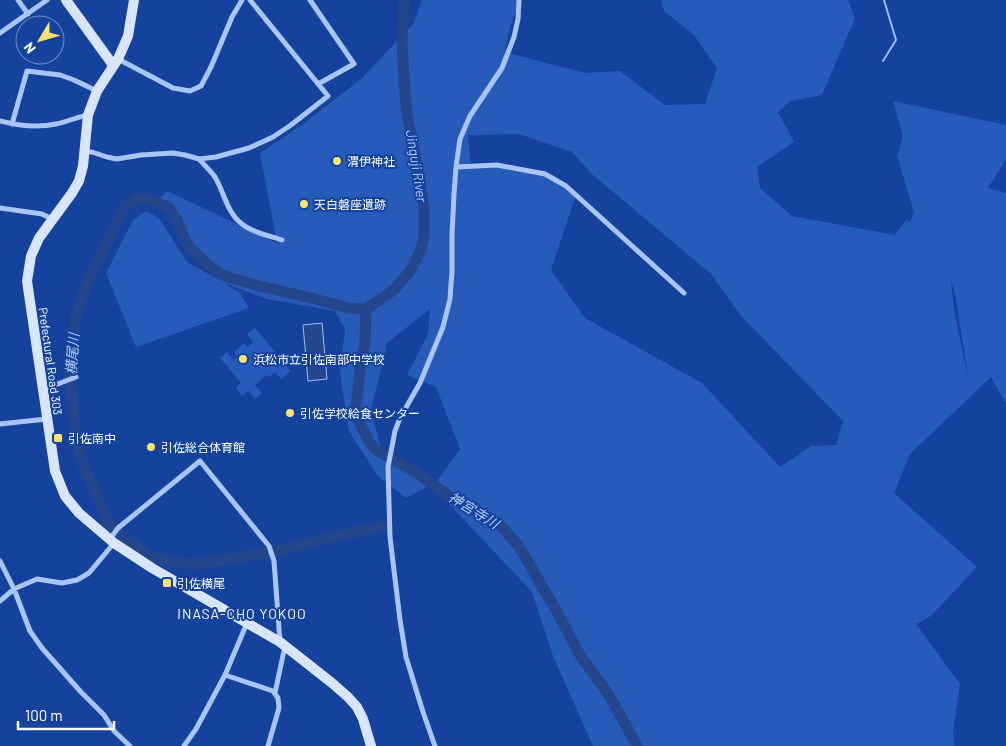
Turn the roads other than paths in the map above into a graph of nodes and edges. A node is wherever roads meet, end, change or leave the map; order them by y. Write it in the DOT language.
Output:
graph roads {
  1 [pos="18,0"];
  2 [pos="47,0"];
  3 [pos="66,0"];
  4 [pos="134,0"];
  5 [pos="242,0"];
  6 [pos="250,0"];
  7 [pos="310,0"];
  8 [pos="519,0"];
  9 [pos="28,14"];
  10 [pos="0,33"];
  11 [pos="116,62"];
  12 [pos="318,84"];
  13 [pos="97,91"];
  14 [pos="88,115"];
  15 [pos="0,121"];
  16 [pos="12,124"];
  17 [pos="84,152"];
  18 [pos="199,159"];
  19 [pos="456,167"];
  20 [pos="0,208"];
  21 [pos="52,220"];
  22 [pos="282,240"];
  23 [pos="684,293"];
  24 [pos="76,377"];
  25 [pos="42,390"];
  26 [pos="47,419"];
  27 [pos="0,424"];
  28 [pos="112,539"];
  29 [pos="0,561"];
  30 [pos="14,589"];
  31 [pos="0,601"];
  32 [pos="247,623"];
  33 [pos="282,644"];
  34 [pos="225,676"];
  35 [pos="275,693"];
  36 [pos="130,746"];
  37 [pos="184,746"];
  38 [pos="268,746"];
  39 [pos="371,746"];
  40 [pos="435,746"];
  1 -- 9 [label="street"];
  2 -- 9 [label="street"];
  3 -- 11 [label="main road"];
  4 -- 11 [label="main road, Prefectural Road 303"];
  5 -- 11 [label="street"];
  6 -- 12 [label="street"];
  7 -- 12 [label="street"];
  8 -- 19 [label="street"];
  9 -- 10 [label="street"];
  11 -- 13 [label="main road, Prefectural Road 303"];
  12 -- 18 [label="street"];
  13 -- 14 [label="main road, Prefectural Road 303"];
  13 -- 16 [label="street"];
  14 -- 16 [label="street"];
  14 -- 17 [label="main road, Prefectural Road 303"];
  15 -- 16 [label="street"];
  17 -- 18 [label="street"];
  17 -- 21 [label="main road, Prefectural Road 303"];
  18 -- 22 [label="street"];
  19 -- 23 [label="street"];
  19 -- 40 [label="street"];
  20 -- 21 [label="street"];
  21 -- 25 [label="main road, Prefectural Road 303"];
  24 -- 25 [label="street"];
  25 -- 26 [label="main road, Prefectural Road 303"];
  26 -- 27 [label="street"];
  26 -- 28 [label="main road, Prefectural Road 303"];
  28 -- 30 [label="street"];
  28 -- 32 [label="main road, Prefectural Road 303"];
  28 -- 33 [label="street"];
  29 -- 30 [label="street"];
  30 -- 31 [label="street"];
  30 -- 36 [label="street"];
  32 -- 33 [label="main road, Prefectural Road 303"];
  32 -- 34 [label="street"];
  33 -- 35 [label="street"];
  33 -- 39 [label="main road, Prefectural Road 303"];
  34 -- 35 [label="street"];
  34 -- 37 [label="street"];
  35 -- 38 [label="street"];
}
